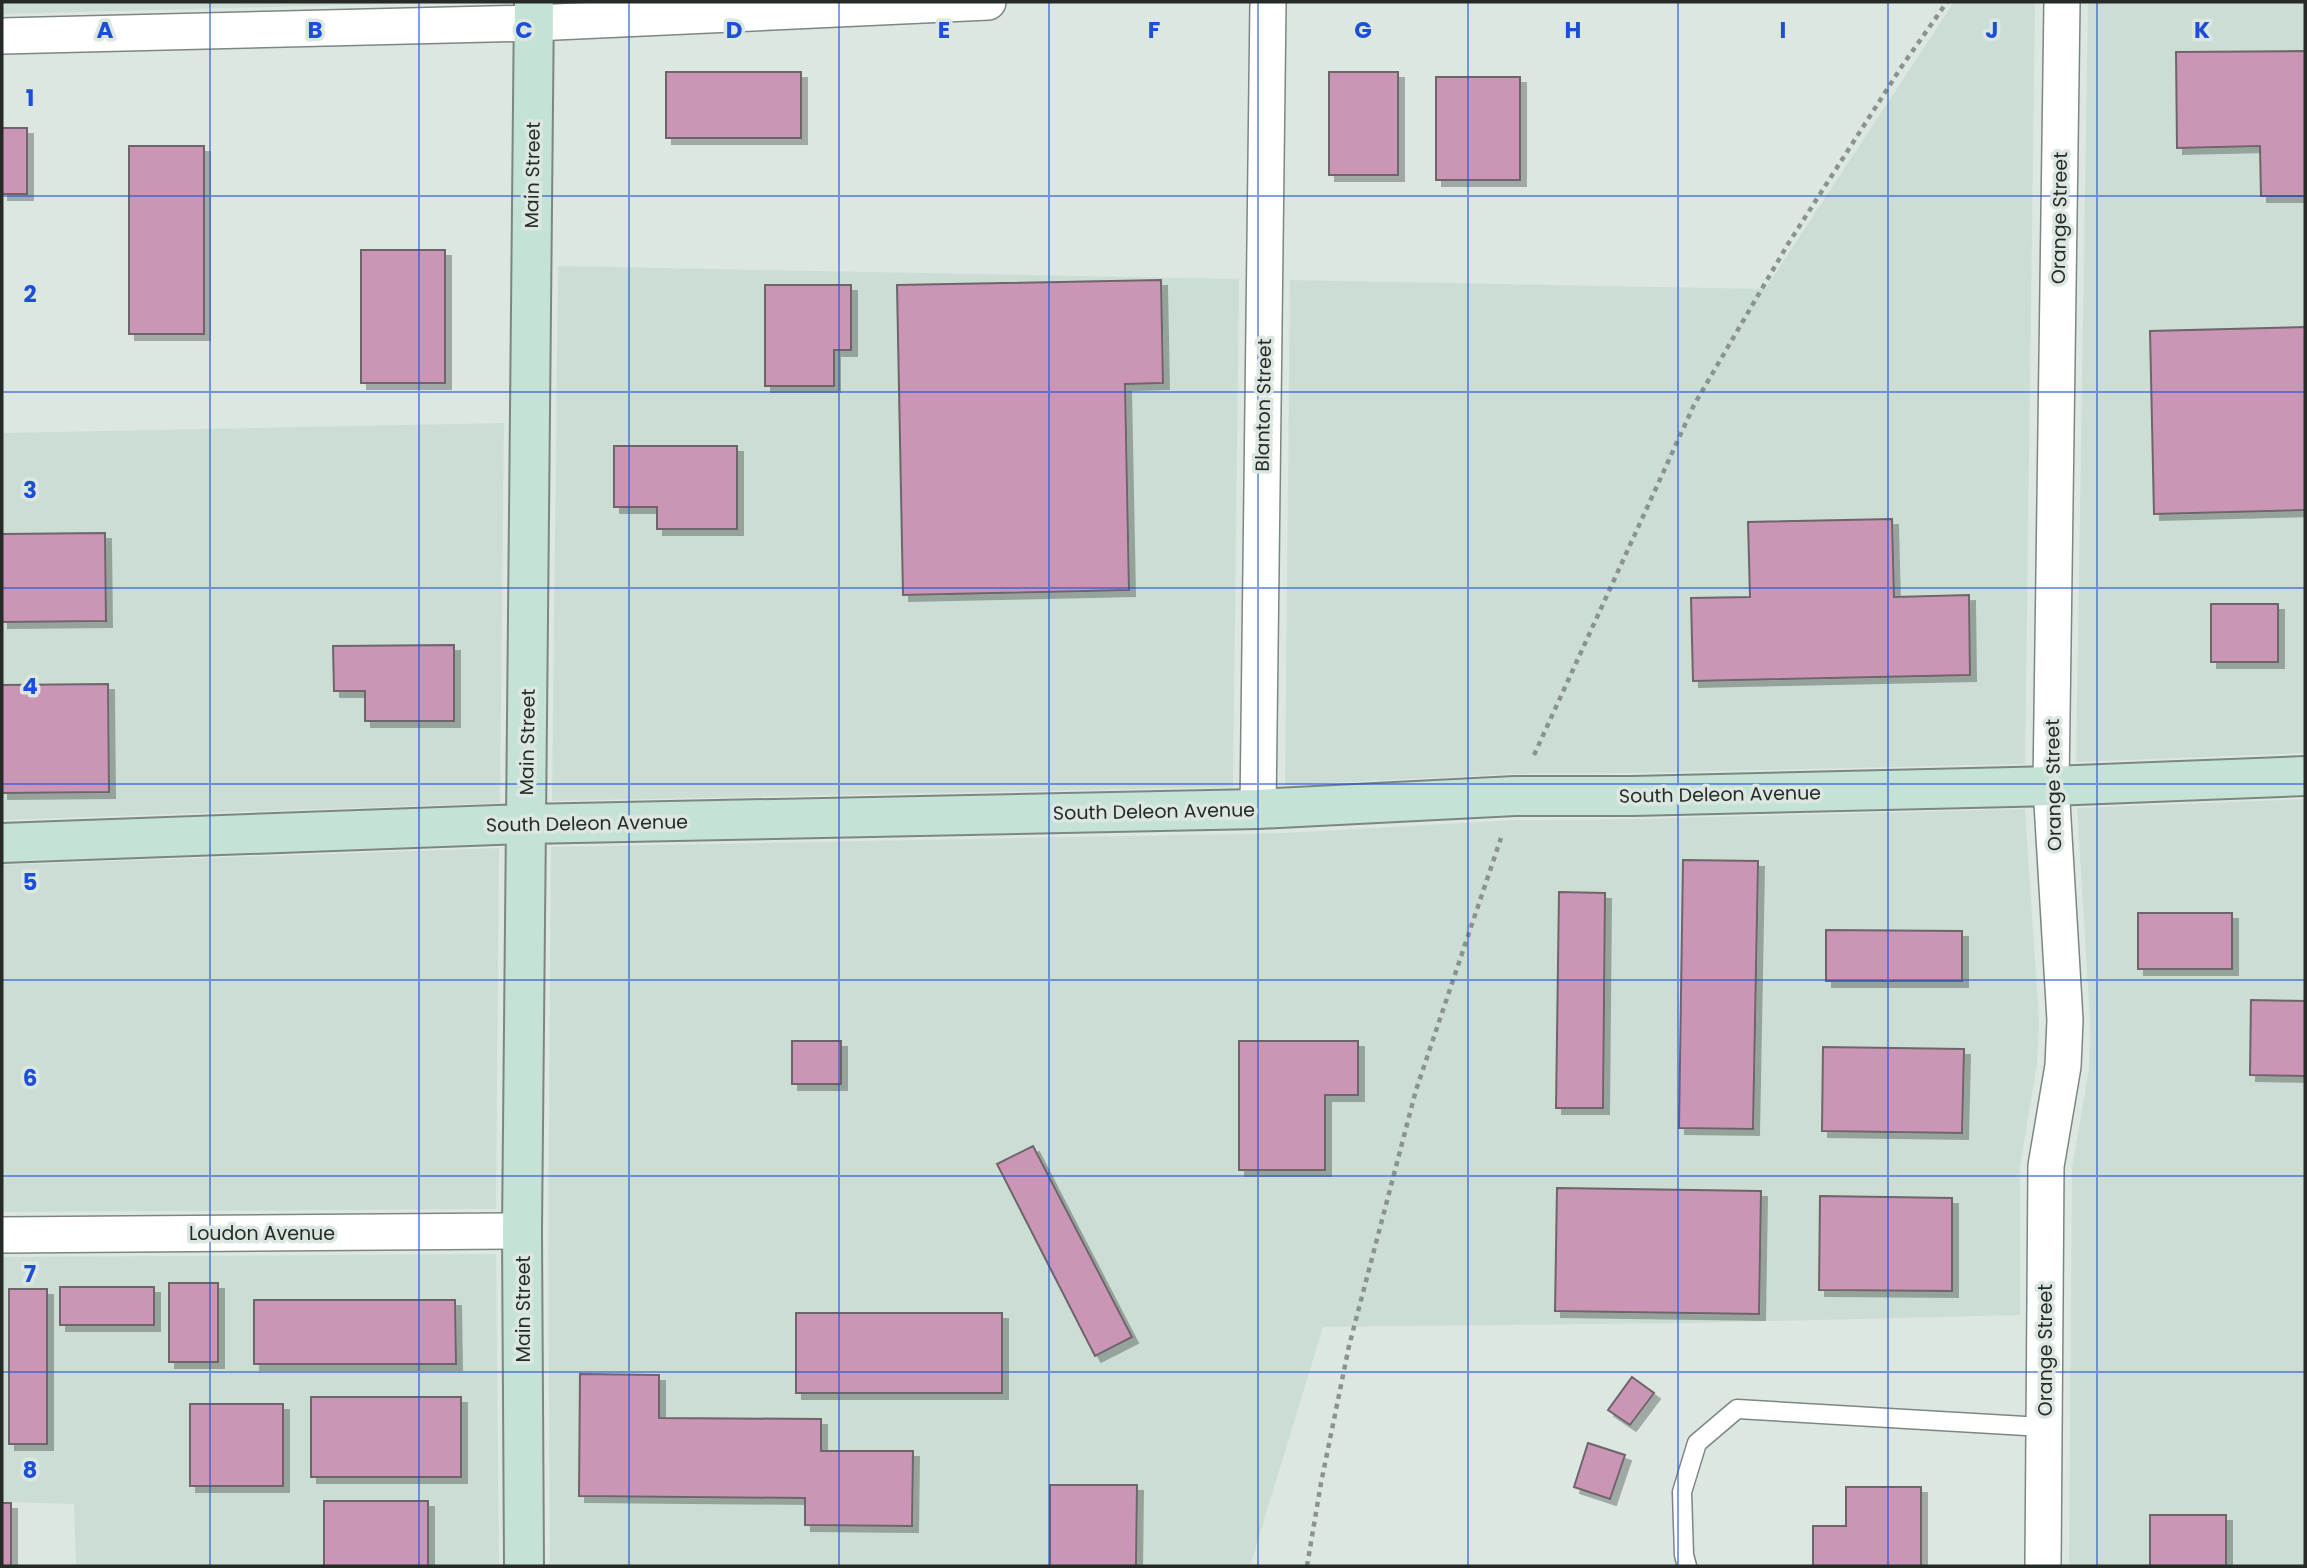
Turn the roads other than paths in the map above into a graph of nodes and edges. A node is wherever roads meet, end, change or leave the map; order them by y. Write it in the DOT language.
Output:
graph roads {
  1 [pos="988,2"];
  2 [pos="1268,2"];
  3 [pos="2062,2"];
  4 [pos="534,12"];
  5 [pos="2,36"];
  6 [pos="2305,776"];
  7 [pos="2050,786"];
  8 [pos="1258,809"];
  9 [pos="526,824"];
  10 [pos="2,843"];
  11 [pos="522,1231"];
  12 [pos="2,1235"];
  13 [pos="2044,1427"];
  14 [pos="524,1566"];
  15 [pos="1687,1566"];
  16 [pos="2043,1566"];
  1 -- 4 [label="street"];
  2 -- 8 [label="street, Blanton Street"];
  3 -- 7 [label="street, Orange Street"];
  4 -- 5 [label="street"];
  4 -- 9 [label="street, Main Street"];
  6 -- 7 [label="street, South Deleon Avenue"];
  7 -- 8 [label="street, South Deleon Avenue"];
  7 -- 13 [label="street, Orange Street"];
  8 -- 9 [label="street, South Deleon Avenue"];
  9 -- 10 [label="street, South Deleon Avenue"];
  9 -- 11 [label="street, Main Street"];
  11 -- 12 [label="street, Loudon Avenue"];
  11 -- 14 [label="street, Main Street"];
  13 -- 15 [label="lane"];
  13 -- 16 [label="street, Orange Street"];
}
